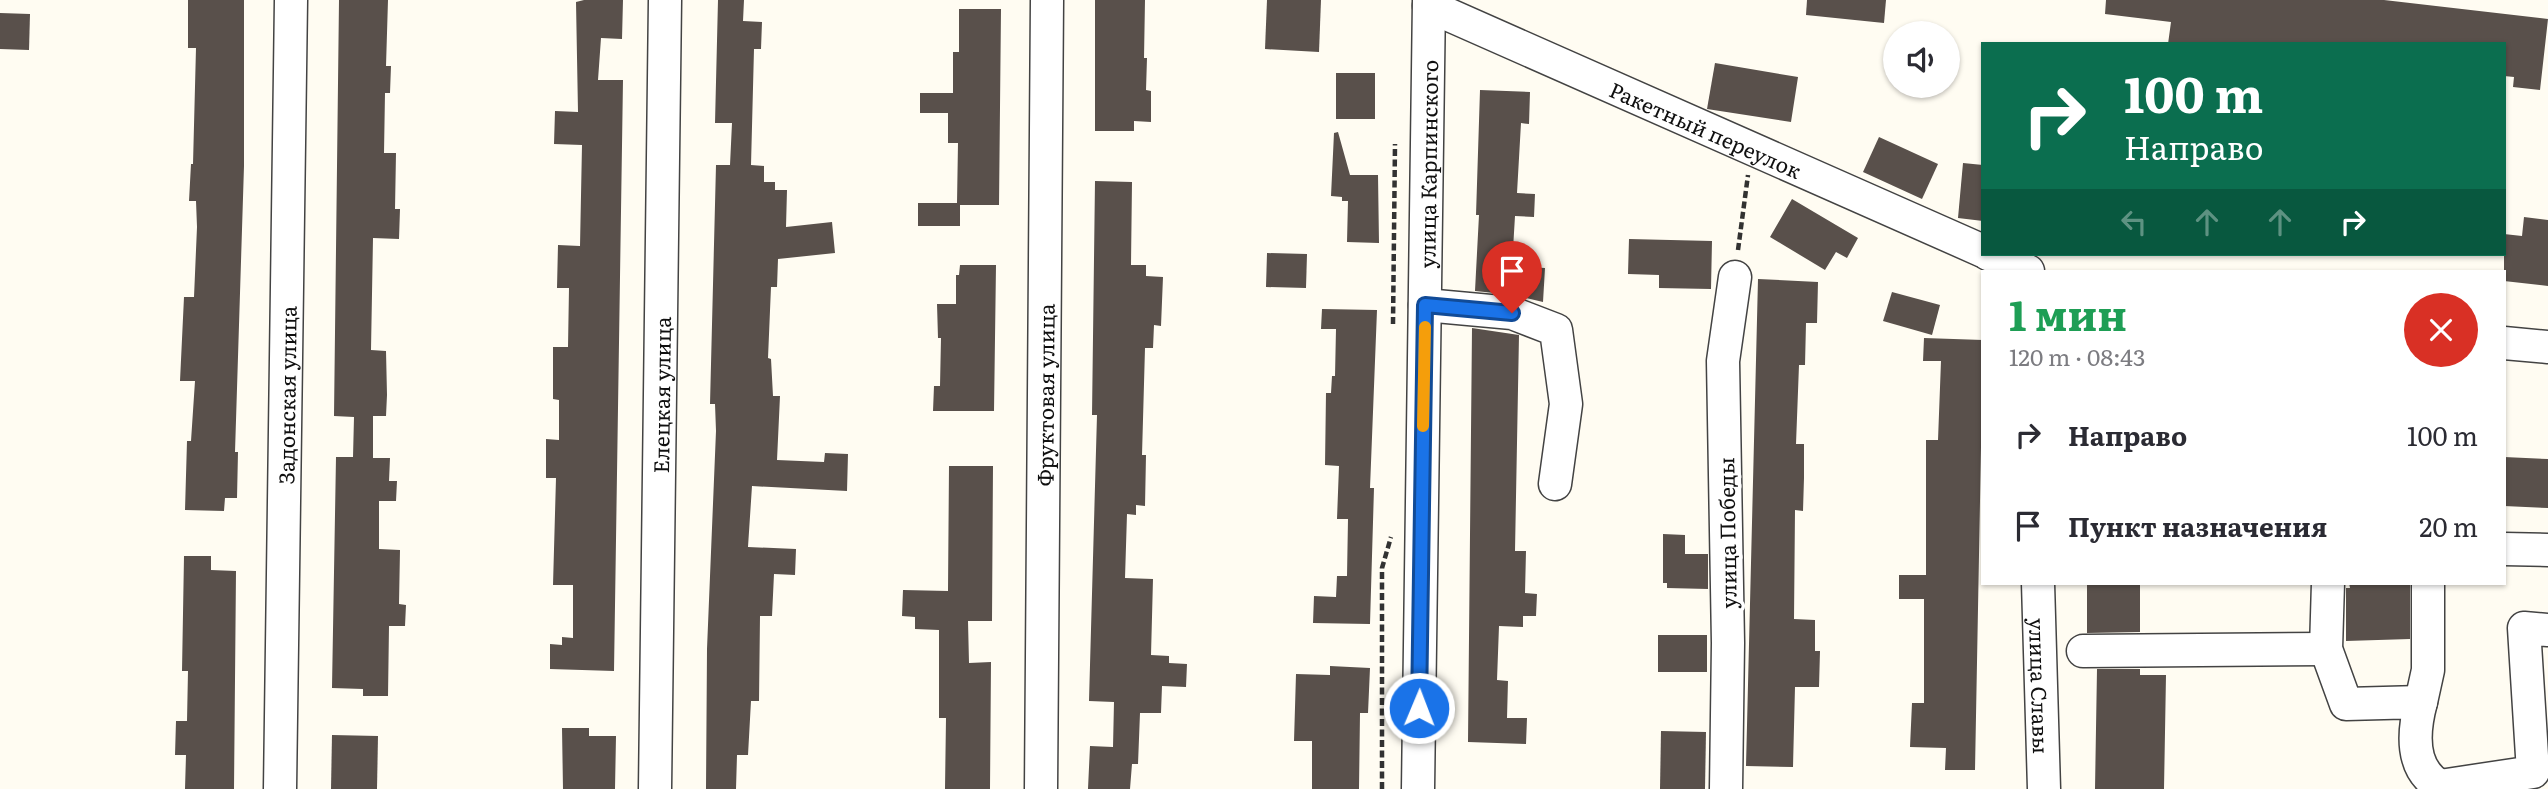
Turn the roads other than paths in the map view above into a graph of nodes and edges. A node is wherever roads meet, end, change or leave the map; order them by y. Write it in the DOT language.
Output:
graph roads {
  1 [pos="291,0"];
  2 [pos="665,0"];
  3 [pos="1047,0"];
  4 [pos="1429,3"];
  5 [pos="1981,250"];
  6 [pos="1994,256"];
  7 [pos="2026,270"];
  8 [pos="1735,277"];
  9 [pos="1425,305"];
  10 [pos="2506,343"];
  11 [pos="2548,347"];
  12 [pos="1556,484"];
  13 [pos="2506,549"];
  14 [pos="2548,550"];
  15 [pos="2038,585"];
  16 [pos="2328,585"];
  17 [pos="2428,585"];
  18 [pos="2548,630"];
  19 [pos="2326,649"];
  20 [pos="2083,651"];
  21 [pos="2421,702"];
  22 [pos="2536,781"];
  23 [pos="280,789"];
  24 [pos="655,789"];
  25 [pos="1041,789"];
  26 [pos="1418,789"];
  27 [pos="1726,789"];
  28 [pos="2044,789"];
  1 -- 23 [label="street, Задонская улица"];
  2 -- 24 [label="street, Елецкая улица"];
  3 -- 25 [label="street, Фруктовая улица"];
  4 -- 5 [label="street, Ракетный переулок"];
  4 -- 9 [label="street, улица Карпинского"];
  6 -- 7 [label="street"];
  8 -- 27 [label="street, улица Победы"];
  9 -- 12 [label="street"];
  9 -- 26 [label="street, улица Карпинского"];
  10 -- 11 [label="street"];
  13 -- 14 [label="street"];
  15 -- 28 [label="street, улица Славы"];
  16 -- 19 [label="street"];
  17 -- 21 [label="street"];
  18 -- 22 [label="street"];
  19 -- 20 [label="street"];
  19 -- 21 [label="street"];
  21 -- 22 [label="street"];
}
